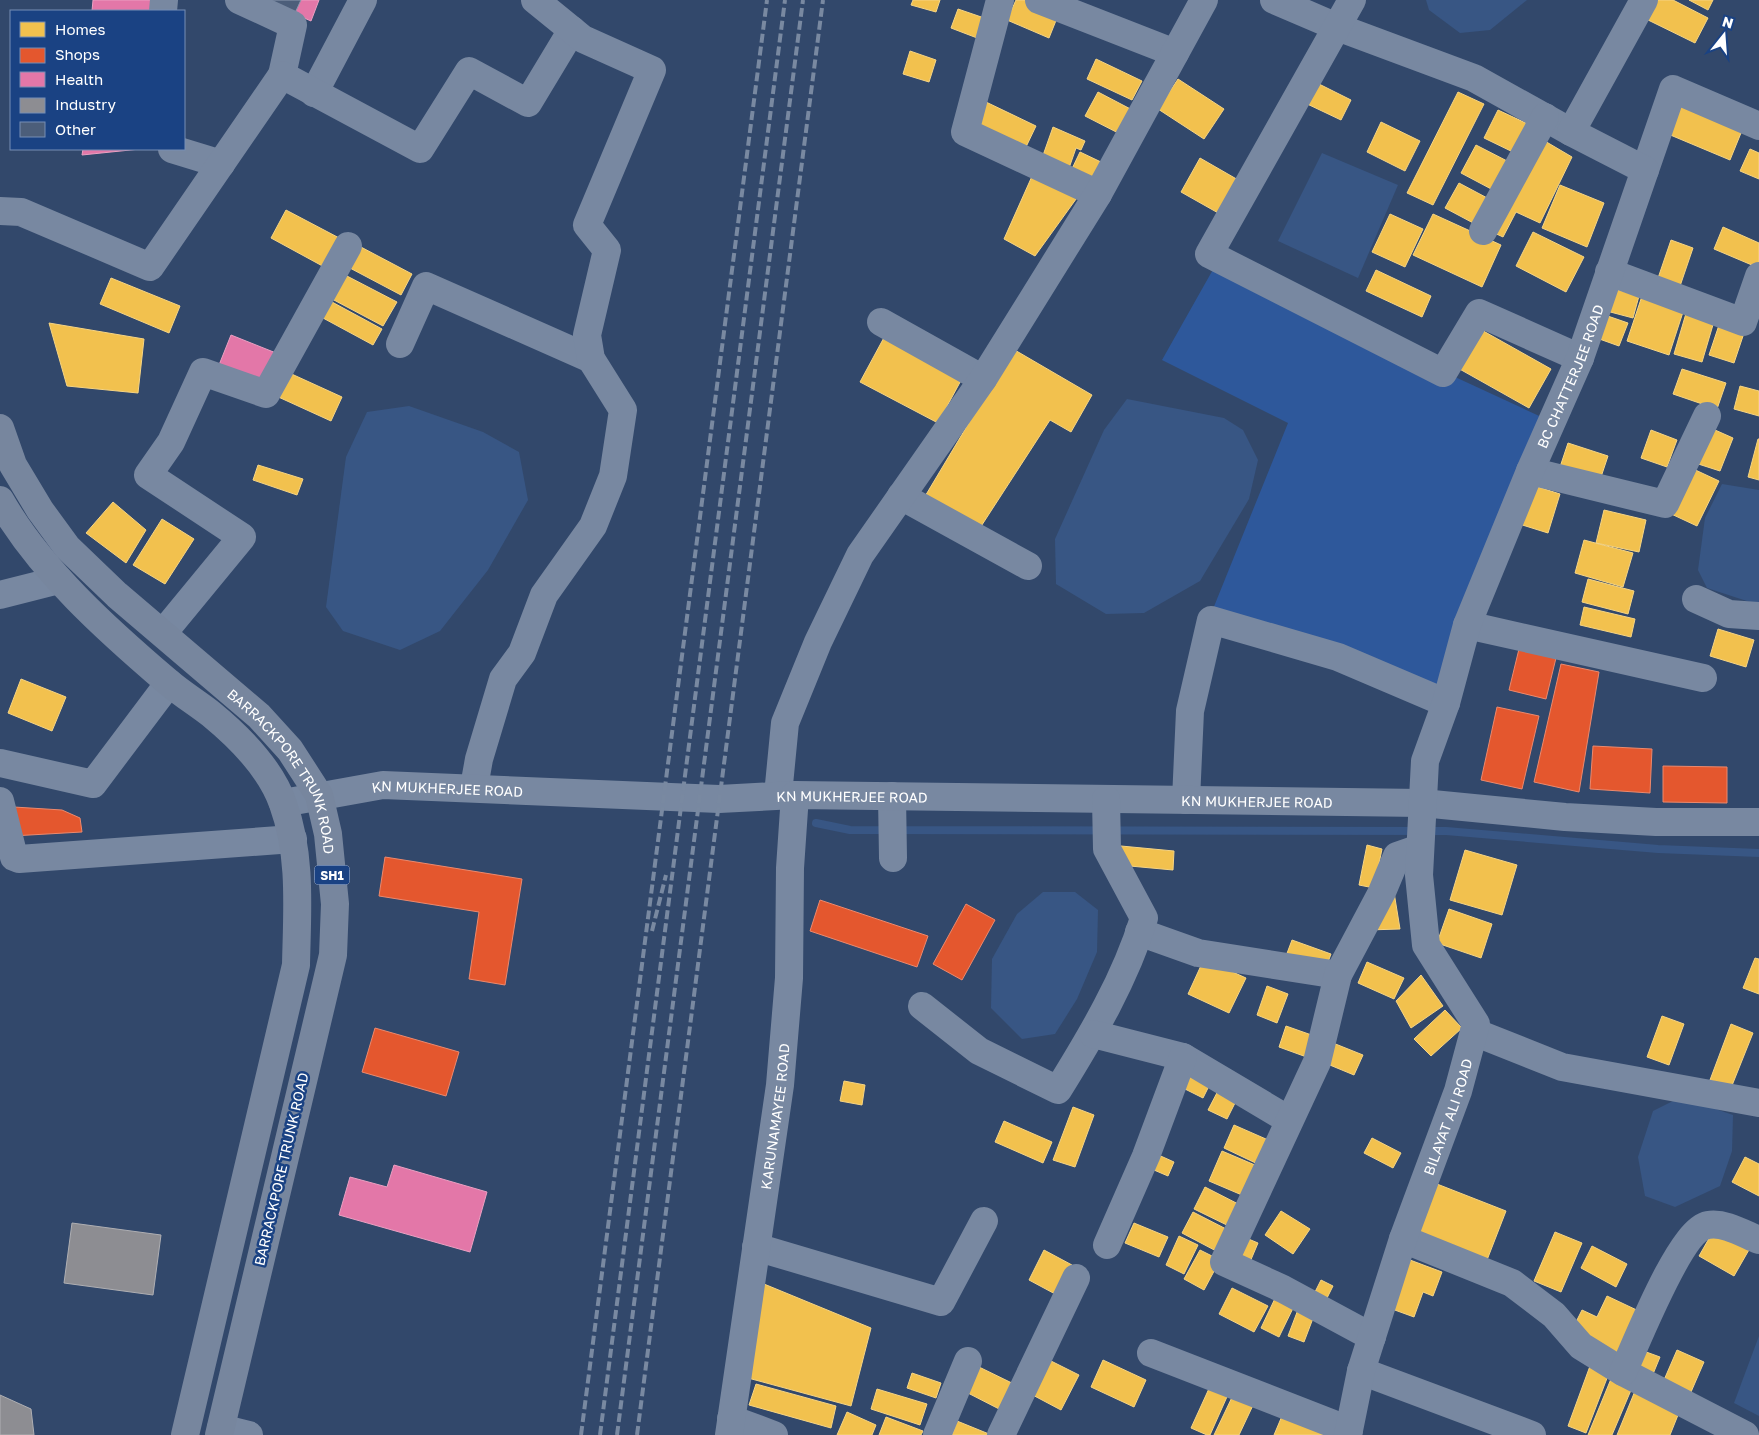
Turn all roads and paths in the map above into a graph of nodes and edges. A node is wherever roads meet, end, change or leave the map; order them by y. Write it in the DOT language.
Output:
graph roads {
  1 [pos="238,0"];
  2 [pos="363,0"];
  3 [pos="1000,0"];
  4 [pos="1039,0"];
  5 [pos="1204,0"];
  6 [pos="1274,0"];
  7 [pos="1352,0"];
  8 [pos="1644,0"];
  9 [pos="557,12"];
  10 [pos="1337,27"];
  11 [pos="1175,53"];
  12 [pos="282,75"];
  13 [pos="314,93"];
  14 [pos="1545,117"];
  15 [pos="1759,126"];
  16 [pos="1571,132"];
  17 [pos="175,150"];
  18 [pos="221,164"];
  19 [pos="1645,170"];
  20 [pos="1098,194"];
  21 [pos="0,211"];
  22 [pos="1483,231"];
  23 [pos="348,246"];
  24 [pos="1609,272"];
  25 [pos="1759,276"];
  26 [pos="881,322"];
  27 [pos="400,344"];
  28 [pos="1580,358"];
  29 [pos="591,359"];
  30 [pos="983,379"];
  31 [pos="1707,416"];
  32 [pos="0,428"];
  33 [pos="1530,471"];
  34 [pos="901,496"];
  35 [pos="0,500"];
  36 [pos="1028,566"];
  37 [pos="59,580"];
  38 [pos="0,595"];
  39 [pos="1696,599"];
  40 [pos="1759,616"];
  41 [pos="1468,625"];
  42 [pos="163,633"];
  43 [pos="1703,678"];
  44 [pos="170,683"];
  45 [pos="1446,703"];
  46 [pos="0,763"];
  47 [pos="474,787"];
  48 [pos="319,795"];
  49 [pos="786,795"];
  50 [pos="892,796"];
  51 [pos="1106,799"];
  52 [pos="1186,800"];
  53 [pos="0,801"];
  54 [pos="283,802"];
  55 [pos="1422,803"];
  56 [pos="1759,822"];
  57 [pos="293,839"];
  58 [pos="1420,848"];
  59 [pos="893,858"];
  60 [pos="1139,932"];
  61 [pos="1338,975"];
  62 [pos="922,1006"];
  63 [pos="1474,1032"];
  64 [pos="1093,1034"];
  65 [pos="1183,1057"];
  66 [pos="1759,1103"];
  67 [pos="1289,1120"];
  68 [pos="984,1221"];
  69 [pos="1403,1239"];
  70 [pos="1759,1240"];
  71 [pos="1107,1246"];
  72 [pos="756,1247"];
  73 [pos="1076,1278"];
  74 [pos="1372,1337"];
  75 [pos="1151,1353"];
  76 [pos="968,1361"];
  77 [pos="1361,1371"];
  78 [pos="1623,1372"];
  79 [pos="730,1427"];
  80 [pos="220,1432"];
  81 [pos="1348,1433"];
  82 [pos="186,1435"];
  83 [pos="249,1435"];
  84 [pos="774,1435"];
  85 [pos="937,1435"];
  86 [pos="1001,1435"];
  87 [pos="1532,1435"];
  88 [pos="1745,1435"];
  1 -- 12 [label="street"];
  2 -- 13 [label="street"];
  3 -- 20 [label="street"];
  4 -- 11 [label="street"];
  5 -- 11 [label="street, KARUNAMAYEE ROAD"];
  6 -- 10 [label="street"];
  7 -- 10 [label="street"];
  8 -- 16 [label="street"];
  9 -- 13 [label="street"];
  9 -- 29 [label="street"];
  10 -- 14 [label="street"];
  10 -- 28 [label="street"];
  11 -- 20 [label="street, KARUNAMAYEE ROAD"];
  12 -- 13 [label="street"];
  12 -- 18 [label="street"];
  14 -- 16 [label="street"];
  14 -- 22 [label="street"];
  15 -- 19 [label="street, BC CHATTERJEE ROAD"];
  16 -- 19 [label="street"];
  17 -- 18 [label="street"];
  18 -- 21 [label="street"];
  19 -- 24 [label="street, BC CHATTERJEE ROAD"];
  20 -- 30 [label="street, KARUNAMAYEE ROAD"];
  23 -- 42 [label="street"];
  24 -- 25 [label="street"];
  24 -- 28 [label="street, BC CHATTERJEE ROAD"];
  26 -- 30 [label="street"];
  27 -- 29 [label="street"];
  28 -- 33 [label="street, BC CHATTERJEE ROAD"];
  29 -- 47 [label="street"];
  30 -- 34 [label="street, KARUNAMAYEE ROAD"];
  31 -- 33 [label="street"];
  32 -- 42 [label="main road, BARRACKPORE TRUNK ROAD / SH1"];
  33 -- 41 [label="street, BC CHATTERJEE ROAD"];
  34 -- 36 [label="street"];
  34 -- 49 [label="street, KARUNAMAYEE ROAD"];
  35 -- 37 [label="main road, BARRACKPORE TRUNK ROAD / SH1"];
  37 -- 38 [label="street"];
  37 -- 44 [label="main road, BARRACKPORE TRUNK ROAD / SH1"];
  39 -- 40 [label="street"];
  41 -- 43 [label="street"];
  41 -- 45 [label="street, BC CHATTERJEE ROAD"];
  42 -- 48 [label="main road, BARRACKPORE TRUNK ROAD / SH1"];
  44 -- 46 [label="street"];
  44 -- 54 [label="main road, BARRACKPORE TRUNK ROAD / SH1"];
  45 -- 52 [label="street"];
  45 -- 55 [label="street, BC CHATTERJEE ROAD"];
  47 -- 48 [label="street, KN MUKHERJEE ROAD"];
  47 -- 49 [label="street, KN MUKHERJEE ROAD"];
  48 -- 54 [label="street, KN MUKHERJEE ROAD"];
  48 -- 80 [label="main road, BARRACKPORE TRUNK ROAD / SH1"];
  49 -- 50 [label="street, KN MUKHERJEE ROAD"];
  49 -- 72 [label="street, KARUNAMAYEE ROAD"];
  50 -- 51 [label="street, KN MUKHERJEE ROAD"];
  50 -- 59 [label="street"];
  51 -- 52 [label="street, KN MUKHERJEE ROAD"];
  51 -- 60 [label="street"];
  52 -- 55 [label="street, KN MUKHERJEE ROAD"];
  53 -- 57 [label="street"];
  54 -- 57 [label="main road, BARRACKPORE TRUNK ROAD / SH1"];
  55 -- 56 [label="street, KN MUKHERJEE ROAD"];
  55 -- 58 [label="street"];
  57 -- 82 [label="main road, BARRACKPORE TRUNK ROAD / SH1"];
  58 -- 61 [label="street"];
  58 -- 63 [label="street"];
  60 -- 61 [label="street"];
  60 -- 64 [label="street"];
  61 -- 67 [label="street"];
  62 -- 64 [label="street"];
  63 -- 66 [label="street"];
  63 -- 69 [label="street, BILAYAT ALI ROAD"];
  64 -- 65 [label="street"];
  65 -- 67 [label="street"];
  65 -- 71 [label="street"];
  67 -- 74 [label="street"];
  68 -- 72 [label="street"];
  69 -- 74 [label="street, BILAYAT ALI ROAD"];
  69 -- 78 [label="street"];
  70 -- 78 [label="street"];
  72 -- 79 [label="street, KARUNAMAYEE ROAD"];
  73 -- 86 [label="street"];
  74 -- 77 [label="street, BILAYAT ALI ROAD"];
  75 -- 81 [label="street"];
  76 -- 85 [label="street"];
  77 -- 81 [label="street, BILAYAT ALI ROAD"];
  77 -- 87 [label="street"];
  78 -- 88 [label="street"];
  79 -- 84 [label="street"];
  80 -- 83 [label="street"];
}
